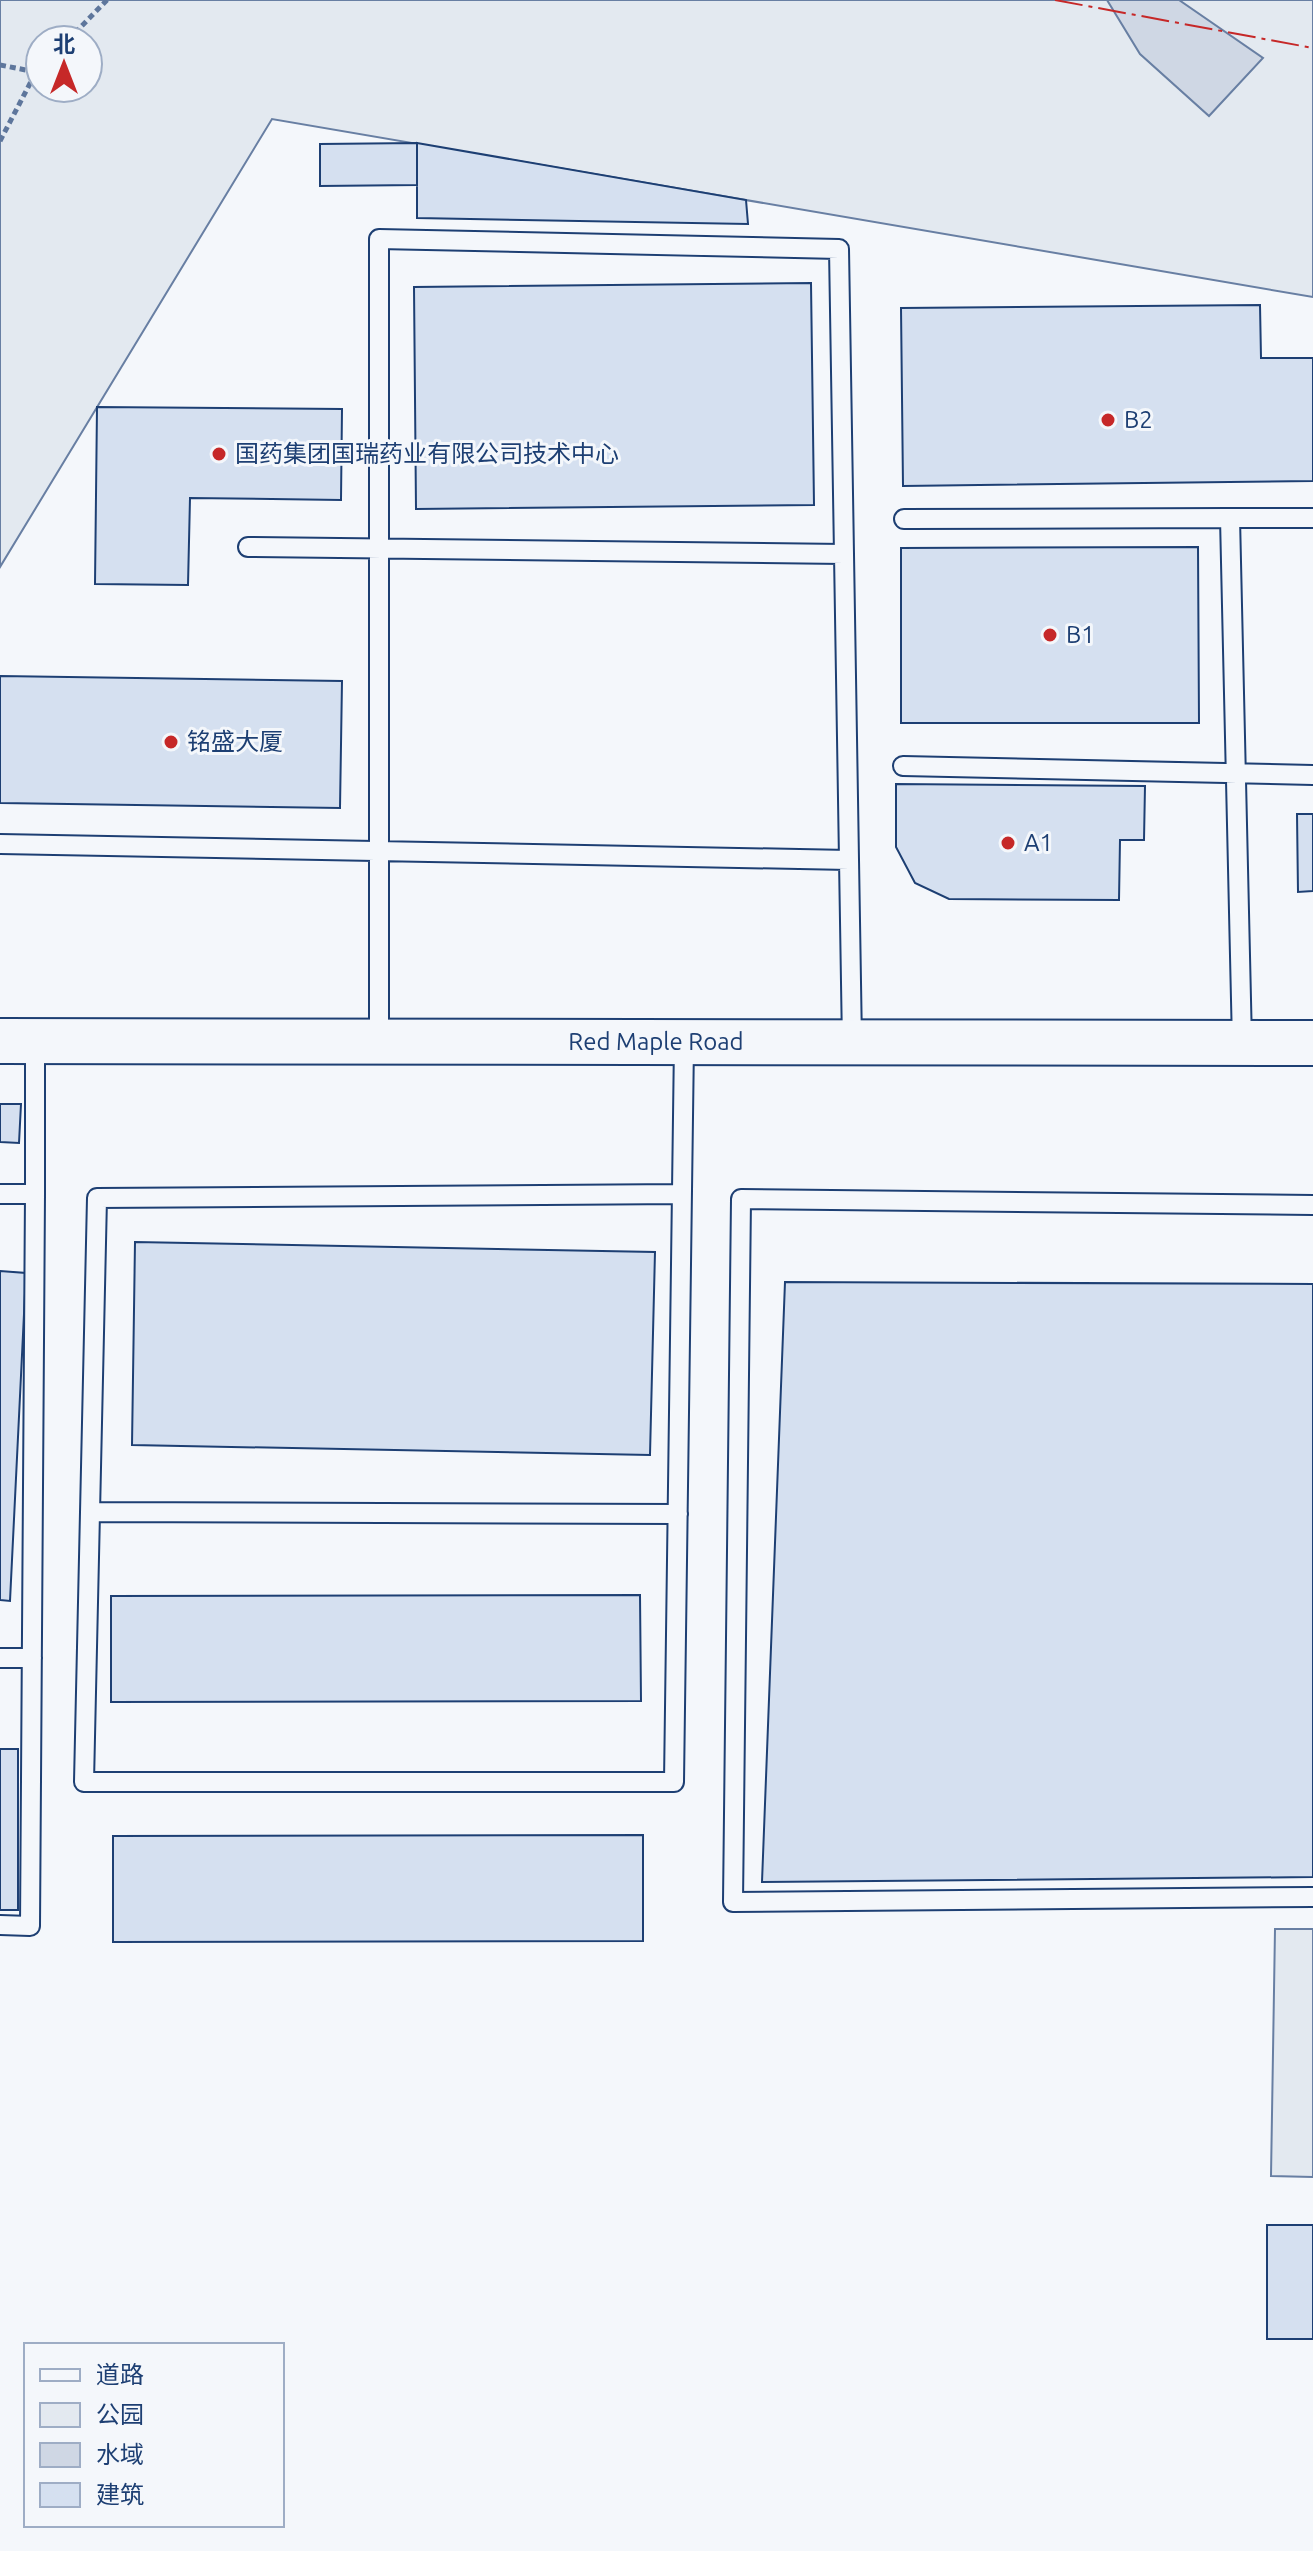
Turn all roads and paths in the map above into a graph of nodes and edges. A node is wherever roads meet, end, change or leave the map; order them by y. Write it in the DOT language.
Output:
graph roads {
  1 [pos="107,0"];
  2 [pos="84,24"];
  3 [pos="0,65"];
  4 [pos="24,68"];
  5 [pos="24,96"];
  6 [pos="0,141"];
  7 [pos="1230,518"];
  8 [pos="1313,518"];
  9 [pos="904,519"];
  10 [pos="248,547"];
  11 [pos="379,548"];
  12 [pos="844,554"];
  13 [pos="903,766"];
  14 [pos="1236,772"];
  15 [pos="1313,775"];
  16 [pos="0,844"];
  17 [pos="379,850"];
  18 [pos="849,860"];
  19 [pos="18,1041"];
  20 [pos="379,1042"];
  21 [pos="684,1043"];
  22 [pos="852,1043"];
  23 [pos="1242,1043"];
  24 [pos="1313,1043"];
  25 [pos="0,1194"];
  26 [pos="35,1194"];
  27 [pos="682,1194"];
  28 [pos="1313,1205"];
  29 [pos="90,1512"];
  30 [pos="678,1514"];
  31 [pos="0,1658"];
  32 [pos="32,1658"];
  33 [pos="1313,1897"];
  34 [pos="0,1925"];
  1 -- 2 [label="path"];
  3 -- 4 [label="path"];
  5 -- 6 [label="path"];
  7 -- 8 [label="lane"];
  7 -- 9 [label="lane"];
  7 -- 14 [label="lane"];
  10 -- 11 [label="lane"];
  11 -- 12 [label="lane"];
  11 -- 12 [label="lane"];
  11 -- 17 [label="lane"];
  12 -- 18 [label="lane"];
  13 -- 14 [label="lane"];
  14 -- 15 [label="lane"];
  14 -- 23 [label="lane"];
  16 -- 17 [label="lane"];
  17 -- 18 [label="lane"];
  17 -- 20 [label="lane"];
  18 -- 22 [label="lane"];
  19 -- 20 [label="street, Red Maple Road"];
  19 -- 26 [label="lane"];
  20 -- 21 [label="street, Red Maple Road"];
  21 -- 22 [label="street, Red Maple Road"];
  21 -- 27 [label="lane"];
  22 -- 23 [label="street, Red Maple Road"];
  23 -- 24 [label="street, Red Maple Road"];
  25 -- 26 [label="lane"];
  26 -- 32 [label="lane"];
  27 -- 29 [label="lane"];
  27 -- 30 [label="lane"];
  28 -- 33 [label="lane"];
  29 -- 30 [label="lane"];
  29 -- 30 [label="lane"];
  31 -- 32 [label="lane"];
  32 -- 34 [label="lane"];
}
